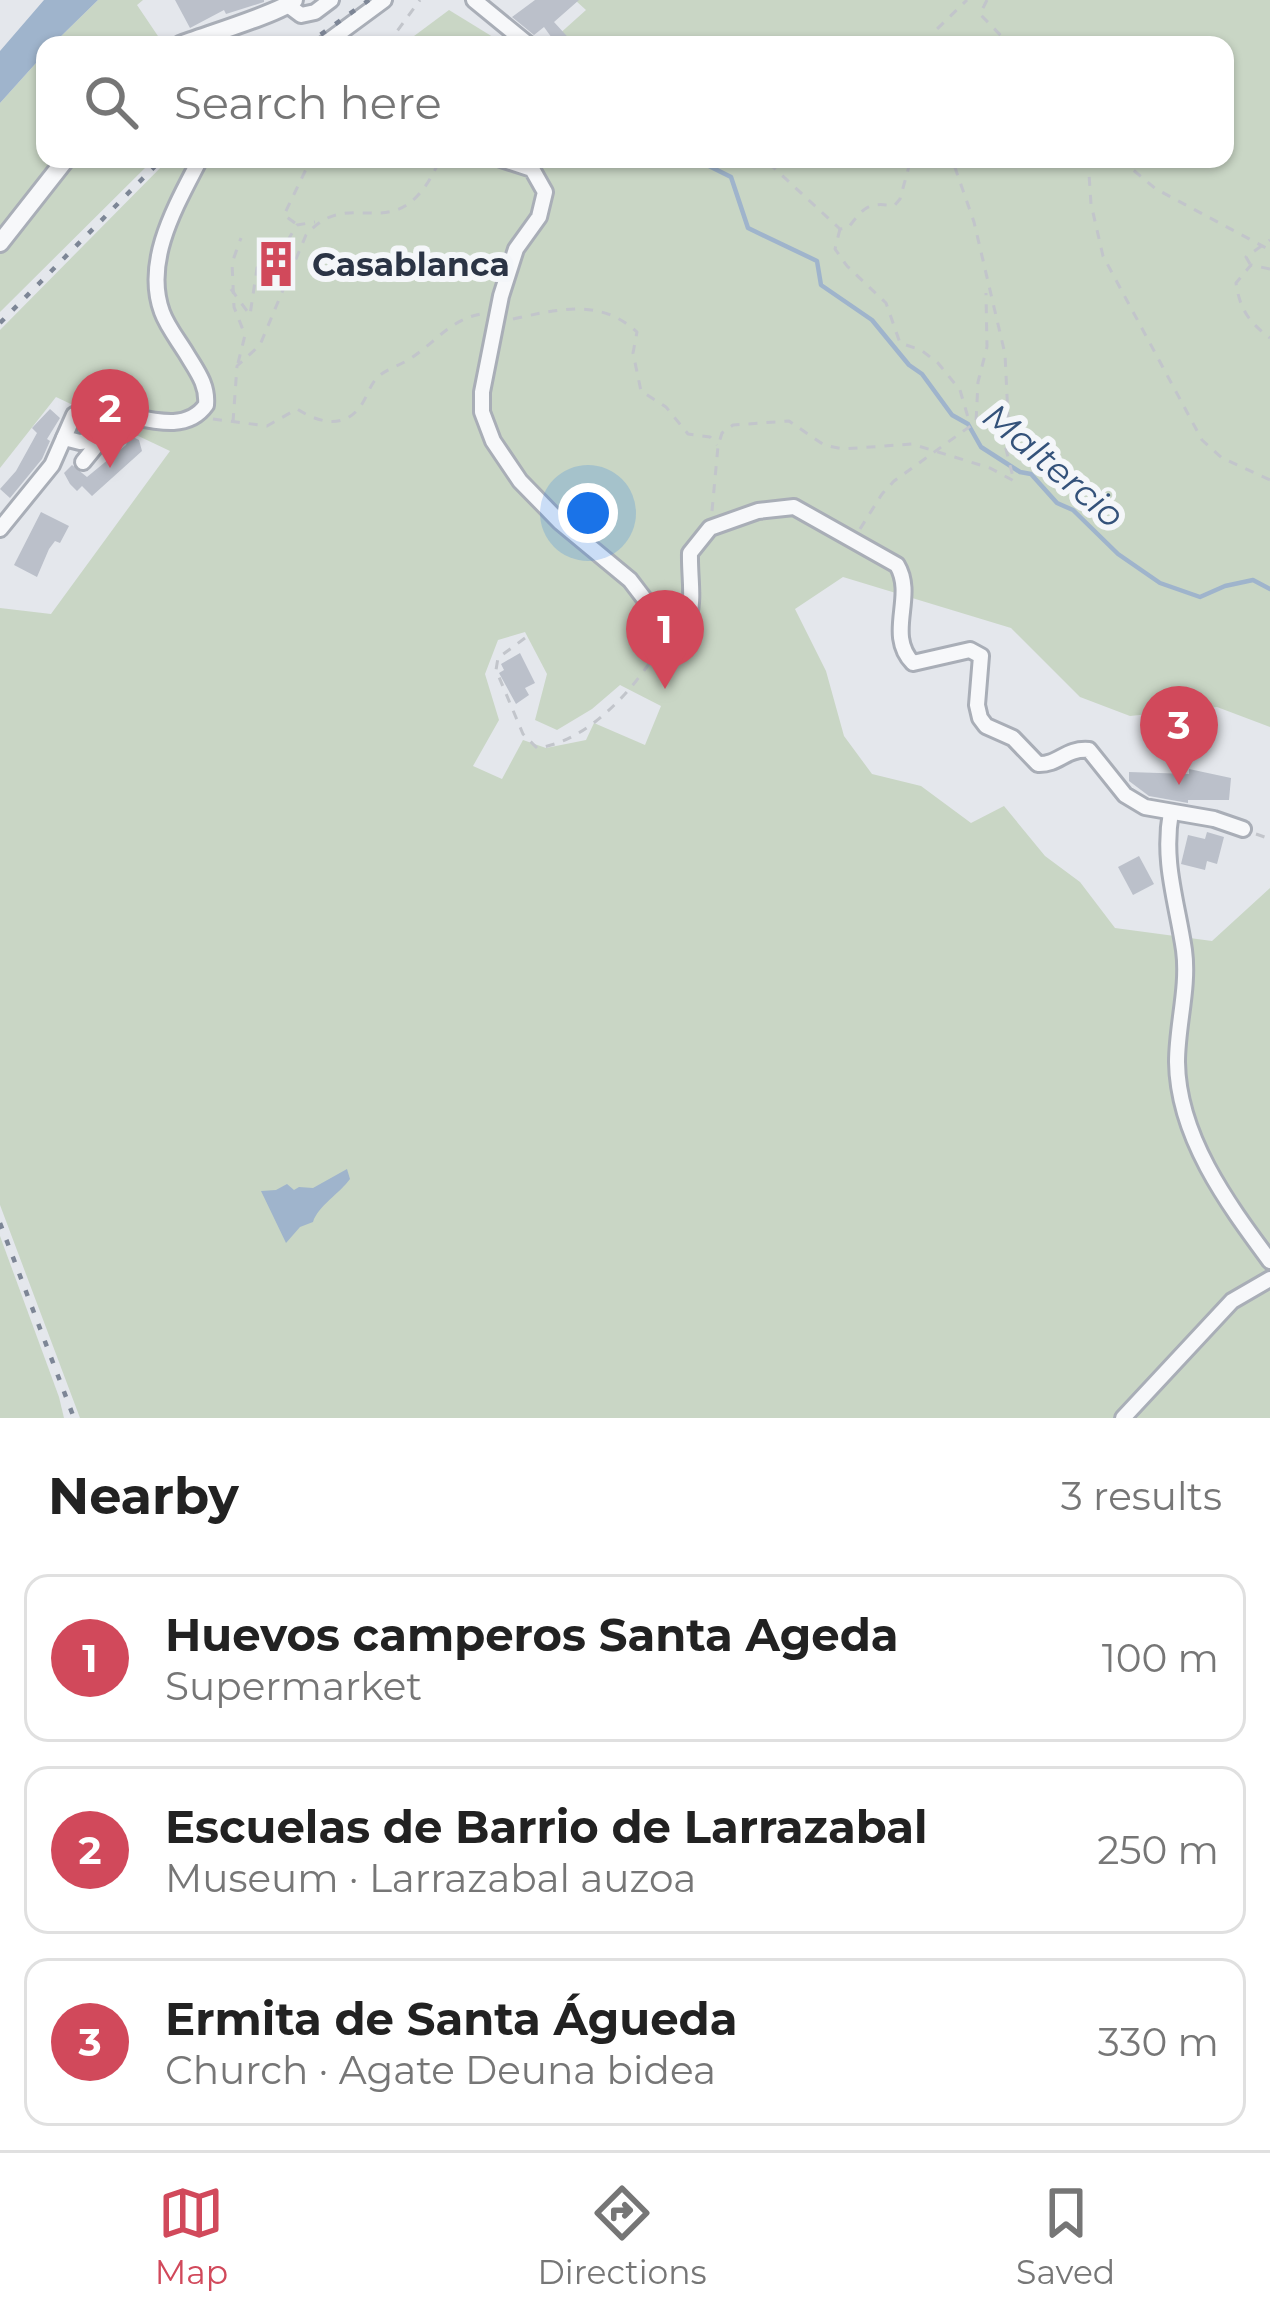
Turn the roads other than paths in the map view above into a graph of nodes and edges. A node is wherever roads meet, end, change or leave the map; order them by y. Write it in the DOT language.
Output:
graph roads {
  1 [pos="331,0"];
  2 [pos="384,0"];
  3 [pos="474,0"];
  4 [pos="291,3"];
  5 [pos="202,36"];
  6 [pos="334,36"];
  7 [pos="518,36"];
  8 [pos="59,168"];
  9 [pos="196,168"];
  10 [pos="529,168"];
  11 [pos="0,244"];
  12 [pos="118,437"];
  13 [pos="64,438"];
  14 [pos="100,441"];
  15 [pos="83,462"];
  16 [pos="0,529"];
  17 [pos="1172,812"];
  18 [pos="1243,830"];
  19 [pos="1270,1262"];
  20 [pos="1270,1279"];
  21 [pos="1123,1418"];
  1 -- 4 [label="street"];
  2 -- 6 [label="street"];
  3 -- 7 [label="street"];
  4 -- 5 [label="street"];
  8 -- 11 [label="street"];
  9 -- 13 [label="street"];
  10 -- 17 [label="street"];
  12 -- 14 [label="street"];
  13 -- 14 [label="street"];
  13 -- 16 [label="street"];
  14 -- 15 [label="street"];
  17 -- 18 [label="street"];
  17 -- 19 [label="street"];
  20 -- 21 [label="street"];
}
